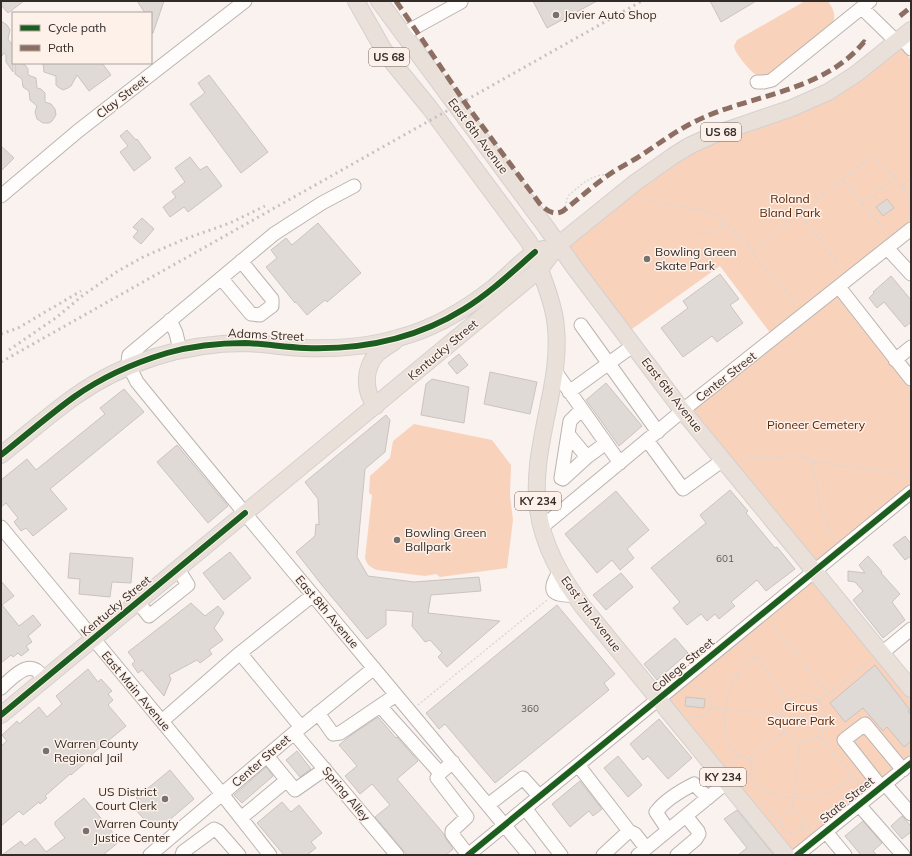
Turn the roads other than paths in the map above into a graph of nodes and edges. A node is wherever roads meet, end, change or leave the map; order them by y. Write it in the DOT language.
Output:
graph roads {
  1 [pos="245,1"];
  2 [pos="356,1"];
  3 [pos="379,1"];
  4 [pos="460,1"];
  5 [pos="866,4"];
  6 [pos="403,34"];
  7 [pos="905,40"];
  8 [pos="757,82"];
  9 [pos="354,186"];
  10 [pos="1,196"];
  11 [pos="911,229"];
  12 [pos="558,245"];
  13 [pos="887,248"];
  14 [pos="535,252"];
  15 [pos="241,261"];
  16 [pos="540,269"];
  17 [pos="911,274"];
  18 [pos="221,278"];
  19 [pos="839,286"];
  20 [pos="170,320"];
  21 [pos="582,325"];
  22 [pos="398,338"];
  23 [pos="634,345"];
  24 [pos="911,347"];
  25 [pos="180,350"];
  26 [pos="895,360"];
  27 [pos="608,364"];
  28 [pos="129,367"];
  29 [pos="555,372"];
  30 [pos="911,379"];
  31 [pos="569,392"];
  32 [pos="376,406"];
  33 [pos="582,409"];
  34 [pos="683,411"];
  35 [pos="658,432"];
  36 [pos="568,434"];
  37 [pos="647,440"];
  38 [pos="606,443"];
  39 [pos="1,455"];
  40 [pos="587,457"];
  41 [pos="729,462"];
  42 [pos="620,463"];
  43 [pos="910,485"];
  44 [pos="245,514"];
  45 [pos="1,527"];
  46 [pos="542,527"];
  47 [pos="814,571"];
  48 [pos="313,595"];
  49 [pos="911,629"];
  50 [pos="93,639"];
  51 [pos="240,653"];
  52 [pos="878,655"];
  53 [pos="374,668"];
  54 [pos="45,679"];
  55 [pos="1,688"];
  56 [pos="911,689"];
  57 [pos="396,695"];
  58 [pos="658,700"];
  59 [pos="380,706"];
  60 [pos="318,713"];
  61 [pos="1,715"];
  62 [pos="162,721"];
  63 [pos="297,730"];
  64 [pos="267,756"];
  65 [pos="453,762"];
  66 [pos="578,765"];
  67 [pos="907,766"];
  68 [pos="324,769"];
  69 [pos="440,773"];
  70 [pos="287,780"];
  71 [pos="733,780"];
  72 [pos="883,786"];
  73 [pos="222,794"];
  74 [pos="539,796"];
  75 [pos="708,798"];
  76 [pos="488,805"];
  77 [pos="859,805"];
  78 [pos="525,808"];
  79 [pos="911,814"];
  80 [pos="686,816"];
  81 [pos="241,818"];
  82 [pos="504,825"];
  83 [pos="668,830"];
  84 [pos="629,831"];
  85 [pos="826,832"];
  86 [pos="643,852"];
  87 [pos="232,853"];
  88 [pos="153,854"];
  89 [pos="182,855"];
  90 [pos="270,855"];
  91 [pos="397,855"];
  92 [pos="468,855"];
  93 [pos="529,855"];
  94 [pos="561,855"];
  95 [pos="603,855"];
  96 [pos="677,855"];
  97 [pos="786,855"];
  98 [pos="797,855"];
  99 [pos="845,855"];
  100 [pos="903,855"];
  1 -- 10 [label="street, Clay Street"];
  2 -- 14 [label="main road, East 6th Avenue / US 68"];
  3 -- 6 [label="main road, US 68"];
  4 -- 6 [label="street"];
  5 -- 7 [label="street"];
  5 -- 8 [label="street"];
  6 -- 12 [label="main road, East 6th Avenue / US 68"];
  7 -- 12 [label="main road, Kentucky Street / US 68"];
  9 -- 15 [label="street"];
  11 -- 13 [label="street, Center Street"];
  12 -- 14 [label="main road, Adams Street"];
  12 -- 16 [label="main road, Kentucky Street / US 68"];
  12 -- 23 [label="main road, East 6th Avenue"];
  13 -- 17 [label="street"];
  13 -- 19 [label="street, Center Street"];
  14 -- 16 [label="main road, East 7th Avenue / US 68"];
  14 -- 22 [label="main road, Adams Street"];
  15 -- 18 [label="street"];
  15 -- 18 [label="street"];
  16 -- 29 [label="main road, East 7th Avenue / KY 234"];
  16 -- 32 [label="main road, Kentucky Street"];
  18 -- 20 [label="street"];
  19 -- 26 [label="street"];
  19 -- 34 [label="street, Center Street"];
  20 -- 25 [label="street"];
  20 -- 28 [label="street"];
  21 -- 27 [label="street"];
  22 -- 25 [label="main road, Adams Street"];
  22 -- 32 [label="main road"];
  23 -- 27 [label="street"];
  23 -- 34 [label="main road, East 6th Avenue"];
  24 -- 26 [label="street"];
  25 -- 28 [label="main road, Adams Street"];
  26 -- 30 [label="street"];
  27 -- 31 [label="street"];
  27 -- 35 [label="street"];
  28 -- 39 [label="main road, Adams Street"];
  28 -- 44 [label="street, East 8th Avenue"];
  29 -- 31 [label="street"];
  29 -- 46 [label="main road, East 7th Avenue / KY 234"];
  31 -- 33 [label="street"];
  32 -- 44 [label="main road, Kentucky Street"];
  33 -- 36 [label="street"];
  33 -- 38 [label="street"];
  34 -- 35 [label="street, Center Street"];
  34 -- 41 [label="main road, East 6th Avenue"];
  35 -- 37 [label="street, Center Street"];
  36 -- 40 [label="street"];
  36 -- 40 [label="street"];
  37 -- 41 [label="street"];
  37 -- 42 [label="street, Center Street"];
  38 -- 40 [label="street"];
  38 -- 42 [label="street"];
  41 -- 47 [label="main road, East 6th Avenue"];
  42 -- 46 [label="street, Center Street"];
  43 -- 47 [label="street, College Street"];
  44 -- 48 [label="street, East 8th Avenue"];
  44 -- 50 [label="main road, Kentucky Street"];
  45 -- 50 [label="street, East Main Avenue"];
  46 -- 58 [label="main road, East 7th Avenue / KY 234"];
  47 -- 52 [label="main road, East 6th Avenue"];
  47 -- 58 [label="street, College Street"];
  48 -- 51 [label="street"];
  48 -- 53 [label="street, East 8th Avenue"];
  49 -- 52 [label="street"];
  50 -- 54 [label="main road, Kentucky Street"];
  50 -- 62 [label="street, East Main Avenue"];
  51 -- 62 [label="street"];
  51 -- 63 [label="street, Spring Alley"];
  52 -- 56 [label="main road, East 6th Avenue"];
  53 -- 57 [label="street, East 8th Avenue"];
  53 -- 60 [label="street, Center Street"];
  54 -- 55 [label="street"];
  54 -- 61 [label="main road, Kentucky Street"];
  57 -- 59 [label="street"];
  57 -- 65 [label="street, East 8th Avenue"];
  58 -- 66 [label="street, College Street"];
  58 -- 71 [label="main road, East 7th Avenue / KY 234"];
  59 -- 60 [label="street"];
  59 -- 69 [label="street"];
  60 -- 63 [label="street, Center Street"];
  62 -- 73 [label="street, East Main Avenue"];
  63 -- 64 [label="street, Center Street"];
  63 -- 68 [label="street, Spring Alley"];
  64 -- 70 [label="street"];
  64 -- 73 [label="street, Center Street"];
  65 -- 69 [label="street"];
  65 -- 76 [label="street, East 8th Avenue"];
  66 -- 74 [label="street, College Street"];
  66 -- 84 [label="street"];
  67 -- 72 [label="street, State Street"];
  67 -- 72 [label="street"];
  68 -- 70 [label="street"];
  68 -- 91 [label="street, Spring Alley"];
  69 -- 92 [label="street"];
  70 -- 81 [label="street"];
  71 -- 75 [label="street"];
  71 -- 97 [label="main road, East 7th Avenue / KY 234"];
  72 -- 77 [label="street, State Street"];
  72 -- 79 [label="street"];
  73 -- 81 [label="street, East Main Avenue"];
  73 -- 88 [label="street, Center Street"];
  74 -- 76 [label="street"];
  74 -- 78 [label="street, College Street"];
  75 -- 80 [label="street"];
  75 -- 83 [label="street"];
  76 -- 82 [label="street, East 8th Avenue"];
  77 -- 85 [label="street, State Street"];
  77 -- 100 [label="street"];
  78 -- 82 [label="street, College Street"];
  78 -- 94 [label="street"];
  80 -- 83 [label="street"];
  80 -- 96 [label="street"];
  81 -- 90 [label="street, East Main Avenue"];
  82 -- 92 [label="street, College Street"];
  82 -- 93 [label="street, East 8th Avenue"];
  83 -- 86 [label="street"];
  84 -- 86 [label="street"];
  84 -- 95 [label="street"];
  85 -- 98 [label="street, State Street"];
  85 -- 99 [label="street"];
  87 -- 89 [label="street"];
}
